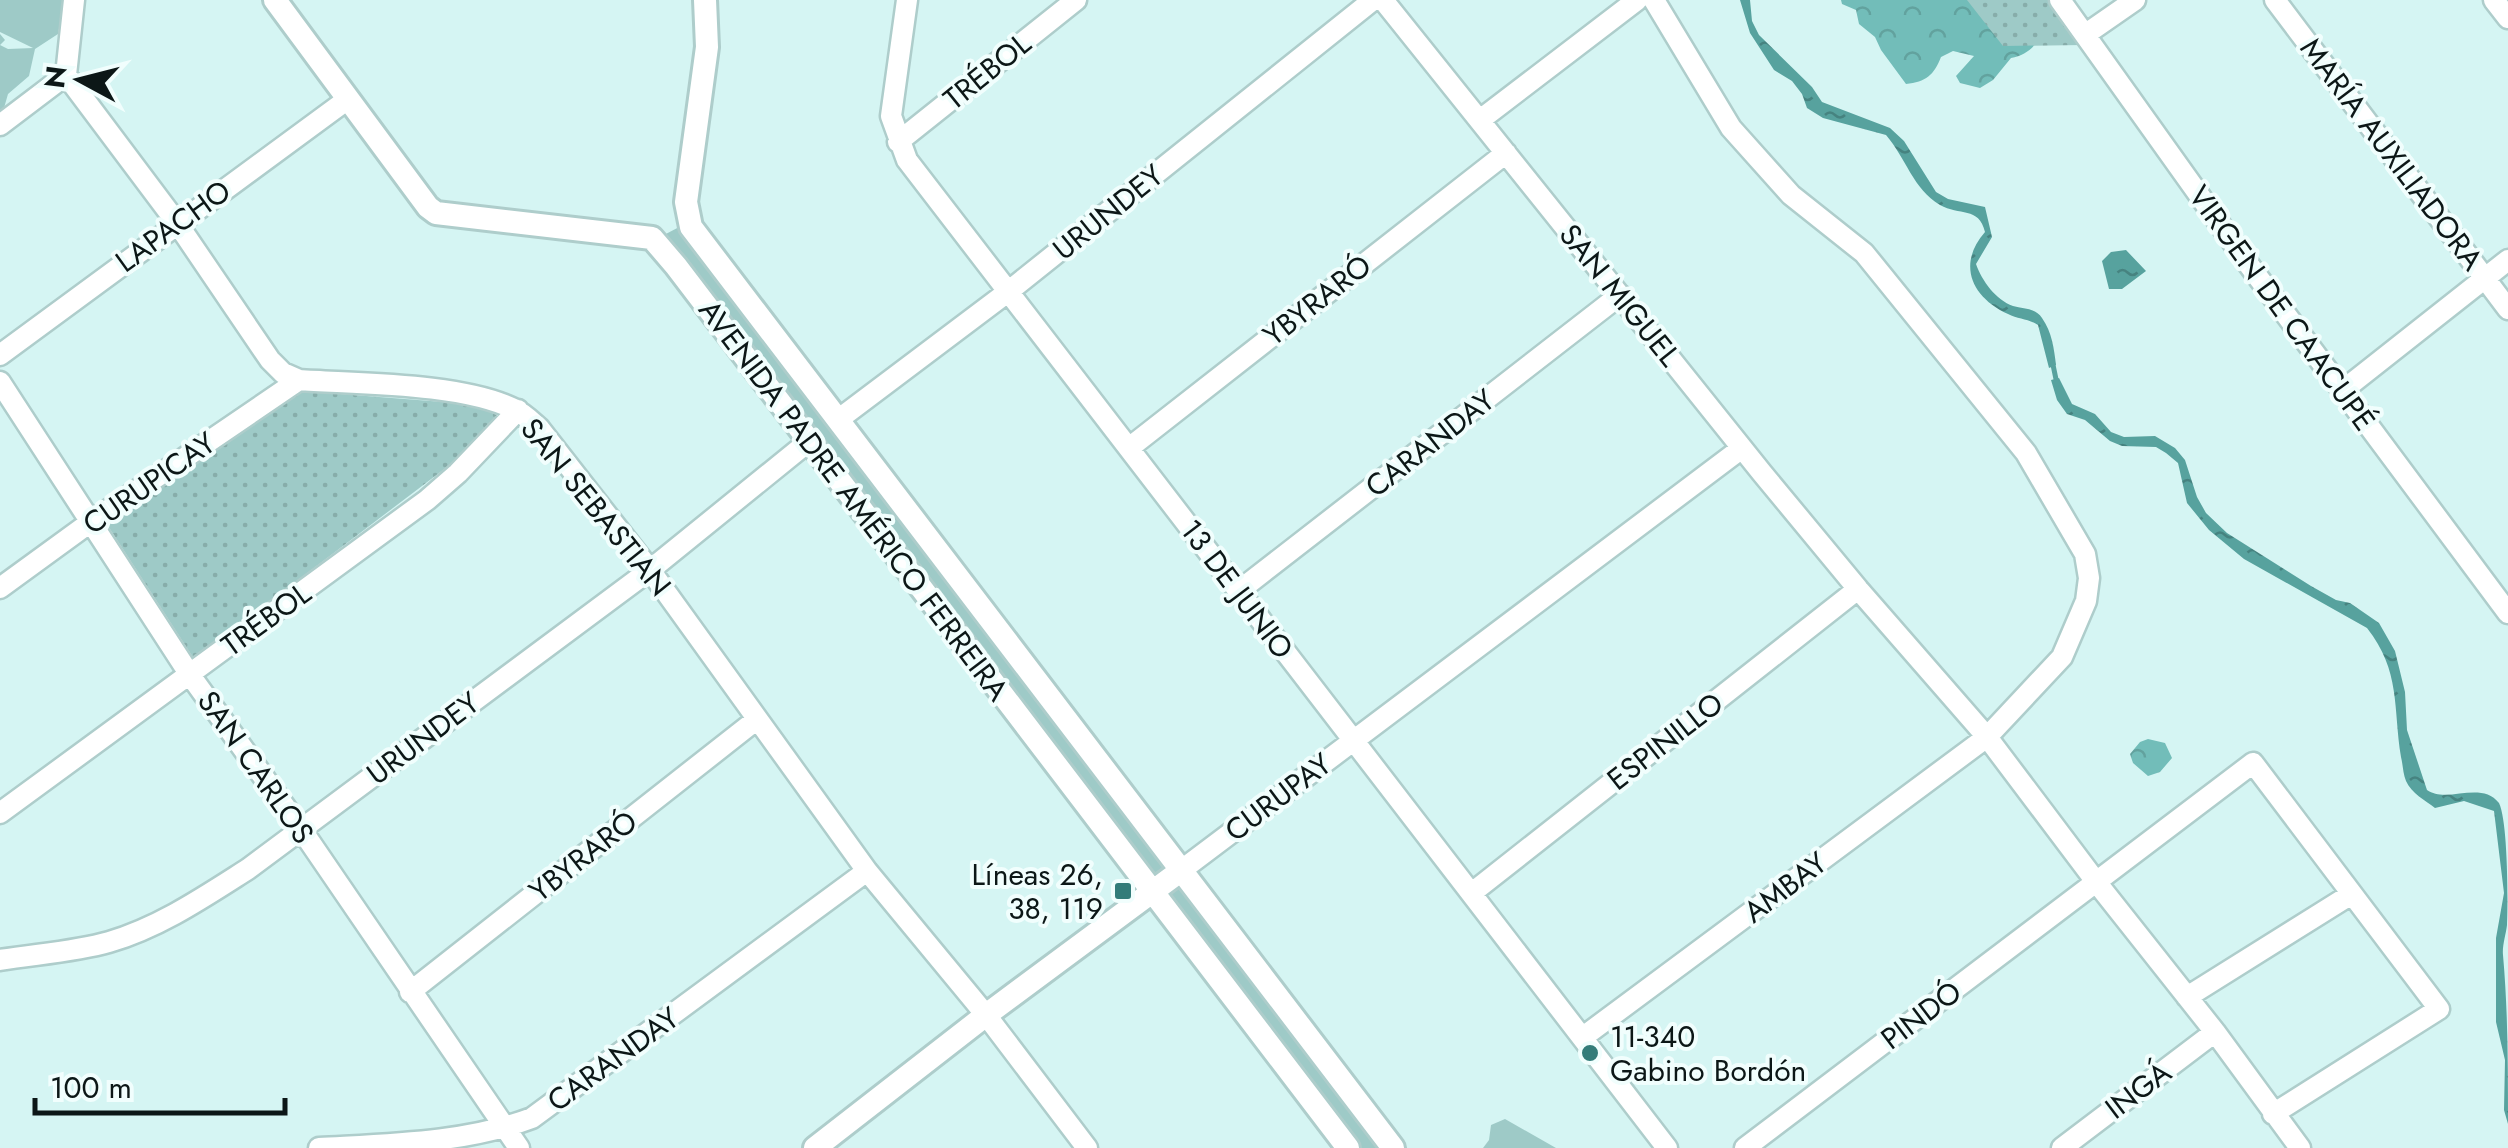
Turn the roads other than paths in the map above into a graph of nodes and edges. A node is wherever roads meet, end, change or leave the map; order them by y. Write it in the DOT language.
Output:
graph roads {
  1 [pos="74,0"];
  2 [pos="275,0"];
  3 [pos="705,0"];
  4 [pos="906,0"];
  5 [pos="1076,0"];
  6 [pos="1372,0"];
  7 [pos="1384,0"];
  8 [pos="1637,0"];
  9 [pos="1654,0"];
  10 [pos="2060,0"];
  11 [pos="2135,0"];
  12 [pos="2275,0"];
  13 [pos="2494,0"];
  14 [pos="2508,18"];
  15 [pos="2086,34"];
  16 [pos="66,76"];
  17 [pos="348,99"];
  18 [pos="1480,120"];
  19 [pos="0,125"];
  20 [pos="898,142"];
  21 [pos="1506,153"];
  22 [pos="686,202"];
  23 [pos="177,223"];
  24 [pos="652,238"];
  25 [pos="2508,260"];
  26 [pos="2485,278"];
  27 [pos="1008,291"];
  28 [pos="1620,296"];
  29 [pos="2508,309"];
  30 [pos="0,355"];
  31 [pos="299,380"];
  32 [pos="0,382"];
  33 [pos="2342,391"];
  34 [pos="518,410"];
  35 [pos="839,420"];
  36 [pos="808,442"];
  37 [pos="1129,448"];
  38 [pos="1742,448"];
  39 [pos="92,521"];
  40 [pos="650,570"];
  41 [pos="0,588"];
  42 [pos="1240,590"];
  43 [pos="1858,590"];
  44 [pos="2508,613"];
  45 [pos="190,675"];
  46 [pos="756,720"];
  47 [pos="1987,736"];
  48 [pos="1352,741"];
  49 [pos="0,812"];
  50 [pos="301,828"];
  51 [pos="1183,869"];
  52 [pos="867,871"];
  53 [pos="2097,883"];
  54 [pos="1152,892"];
  55 [pos="1472,892"];
  56 [pos="2350,895"];
  57 [pos="0,960"];
  58 [pos="410,992"];
  59 [pos="2187,997"];
  60 [pos="986,1015"];
  61 [pos="2215,1032"];
  62 [pos="1583,1037"];
  63 [pos="2273,1114"];
  64 [pos="505,1127"];
  65 [pos="320,1148"];
  66 [pos="519,1148"];
  67 [pos="815,1148"];
  68 [pos="1087,1148"];
  69 [pos="1348,1148"];
  70 [pos="1393,1148"];
  71 [pos="1667,1148"];
  72 [pos="1744,1148"];
  73 [pos="2062,1148"];
  74 [pos="2300,1148"];
  1 -- 16 [label="street"];
  2 -- 17 [label="street"];
  3 -- 22 [label="street"];
  4 -- 20 [label="street, 13 DE JUNIO"];
  5 -- 20 [label="street, TRÉBOL"];
  6 -- 27 [label="street, URUNDEY"];
  7 -- 18 [label="street, SAN MIGUEL"];
  8 -- 18 [label="street"];
  9 -- 47 [label="street, AMBAY"];
  10 -- 15 [label="street, VIRGEN DE CAACUPÉ"];
  11 -- 15 [label="street"];
  12 -- 26 [label="street, MARÍA AUXILIADORA"];
  13 -- 14 [label="street"];
  15 -- 33 [label="street, VIRGEN DE CAACUPÉ"];
  16 -- 19 [label="street"];
  16 -- 23 [label="street"];
  17 -- 23 [label="street, LAPACHO"];
  17 -- 24 [label="street"];
  18 -- 21 [label="street, SAN MIGUEL"];
  20 -- 27 [label="street, 13 DE JUNIO"];
  21 -- 28 [label="street, SAN MIGUEL"];
  21 -- 37 [label="street, YBYRARÓ"];
  22 -- 24 [label="street"];
  22 -- 35 [label="street, AVENIDA PADRE AMÉRICO FERREIRA"];
  23 -- 30 [label="street, LAPACHO"];
  23 -- 31 [label="street"];
  24 -- 36 [label="street, AVENIDA PADRE AMÉRICO FERREIRA"];
  25 -- 26 [label="street"];
  26 -- 29 [label="street, MARÍA AUXILIADORA"];
  26 -- 33 [label="street"];
  27 -- 35 [label="street, URUNDEY"];
  27 -- 37 [label="street, 13 DE JUNIO"];
  28 -- 38 [label="street, SAN MIGUEL"];
  28 -- 42 [label="street, CARANDAY"];
  31 -- 34 [label="street, SAN SEBASTIAN"];
  31 -- 39 [label="street, CURUPICAY"];
  32 -- 39 [label="street, SAN CARLOS"];
  33 -- 44 [label="street, VIRGEN DE CAACUPÉ"];
  34 -- 40 [label="street, SAN SEBASTIAN"];
  34 -- 45 [label="street, TRÉBOL"];
  35 -- 51 [label="street, AVENIDA PADRE AMÉRICO FERREIRA"];
  36 -- 40 [label="street, URUNDEY"];
  36 -- 54 [label="street, AVENIDA PADRE AMÉRICO FERREIRA"];
  37 -- 42 [label="street, 13 DE JUNIO"];
  38 -- 43 [label="street, SAN MIGUEL"];
  38 -- 48 [label="street, CURUPAY"];
  39 -- 41 [label="street, CURUPICAY"];
  39 -- 45 [label="street, SAN CARLOS"];
  40 -- 46 [label="street, SAN SEBASTIAN"];
  40 -- 50 [label="street, URUNDEY"];
  42 -- 48 [label="street, 13 DE JUNIO"];
  43 -- 47 [label="street, SAN MIGUEL"];
  43 -- 55 [label="street, ESPINILLO"];
  45 -- 49 [label="street, TRÉBOL"];
  45 -- 50 [label="street, SAN CARLOS"];
  46 -- 52 [label="street, SAN SEBASTIAN"];
  46 -- 58 [label="street, YBYRARÓ"];
  47 -- 53 [label="street, SAN MIGUEL"];
  47 -- 62 [label="street, AMBAY"];
  48 -- 51 [label="street, CURUPAY"];
  48 -- 55 [label="street, 13 DE JUNIO"];
  50 -- 57 [label="street, URUNDEY"];
  50 -- 58 [label="street, SAN CARLOS"];
  51 -- 54 [label="street, CURUPAY"];
  51 -- 70 [label="street, AVENIDA PADRE AMÉRICO FERREIRA"];
  52 -- 60 [label="street, SAN SEBASTIAN"];
  52 -- 64 [label="street, CARANDAY"];
  53 -- 56 [label="street, PINDÓ"];
  53 -- 59 [label="street, SAN MIGUEL"];
  53 -- 72 [label="street, PINDÓ"];
  54 -- 60 [label="street, CURUPAY"];
  54 -- 69 [label="street, AVENIDA PADRE AMÉRICO FERREIRA"];
  55 -- 62 [label="street, 13 DE JUNIO"];
  56 -- 59 [label="street"];
  56 -- 63 [label="street"];
  58 -- 64 [label="street, SAN CARLOS"];
  59 -- 61 [label="street, SAN MIGUEL"];
  60 -- 67 [label="street, CURUPAY"];
  60 -- 68 [label="street, SAN SEBASTIAN"];
  61 -- 63 [label="street, SAN MIGUEL"];
  61 -- 73 [label="street, INGÁ"];
  62 -- 71 [label="street, 13 DE JUNIO"];
  63 -- 74 [label="street, SAN MIGUEL"];
  64 -- 65 [label="street, CARANDAY"];
  64 -- 66 [label="street, SAN CARLOS"];
}
